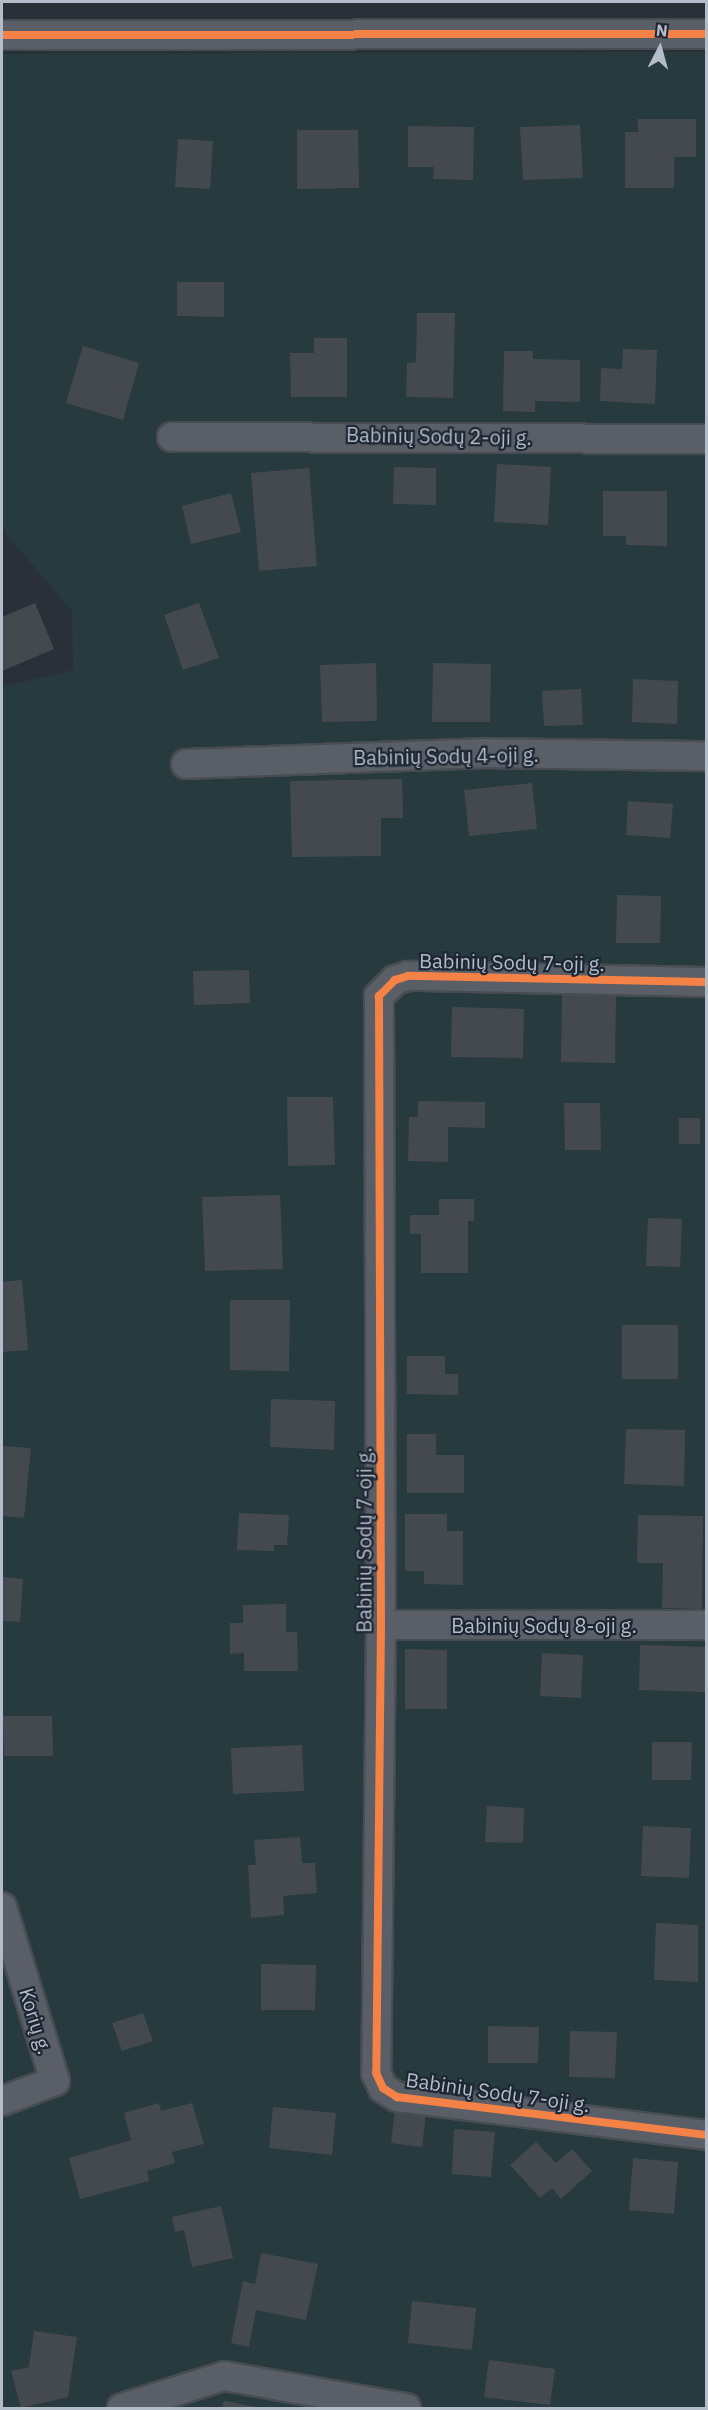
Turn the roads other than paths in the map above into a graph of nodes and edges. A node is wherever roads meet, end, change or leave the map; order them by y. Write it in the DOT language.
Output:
graph roads {
  1 [pos="706,34"];
  2 [pos="2,35"];
  3 [pos="172,438"];
  4 [pos="706,439"];
  5 [pos="706,756"];
  6 [pos="186,764"];
  7 [pos="706,982"];
  8 [pos="381,1625"];
  9 [pos="706,1625"];
  10 [pos="2,1907"];
  11 [pos="2,2101"];
  12 [pos="706,2136"];
  13 [pos="122,2409"];
  14 [pos="406,2409"];
  1 -- 2 [label="street"];
  3 -- 4 [label="street, Babinių Sodų 2-oji g."];
  5 -- 6 [label="street, Babinių Sodų 4-oji g."];
  7 -- 8 [label="street, Babinių Sodų 7-oji g."];
  8 -- 9 [label="street, Babinių Sodų 8-oji g."];
  8 -- 12 [label="street, Babinių Sodų 7-oji g."];
  10 -- 11 [label="street, Korių g."];
  13 -- 14 [label="street"];
}
